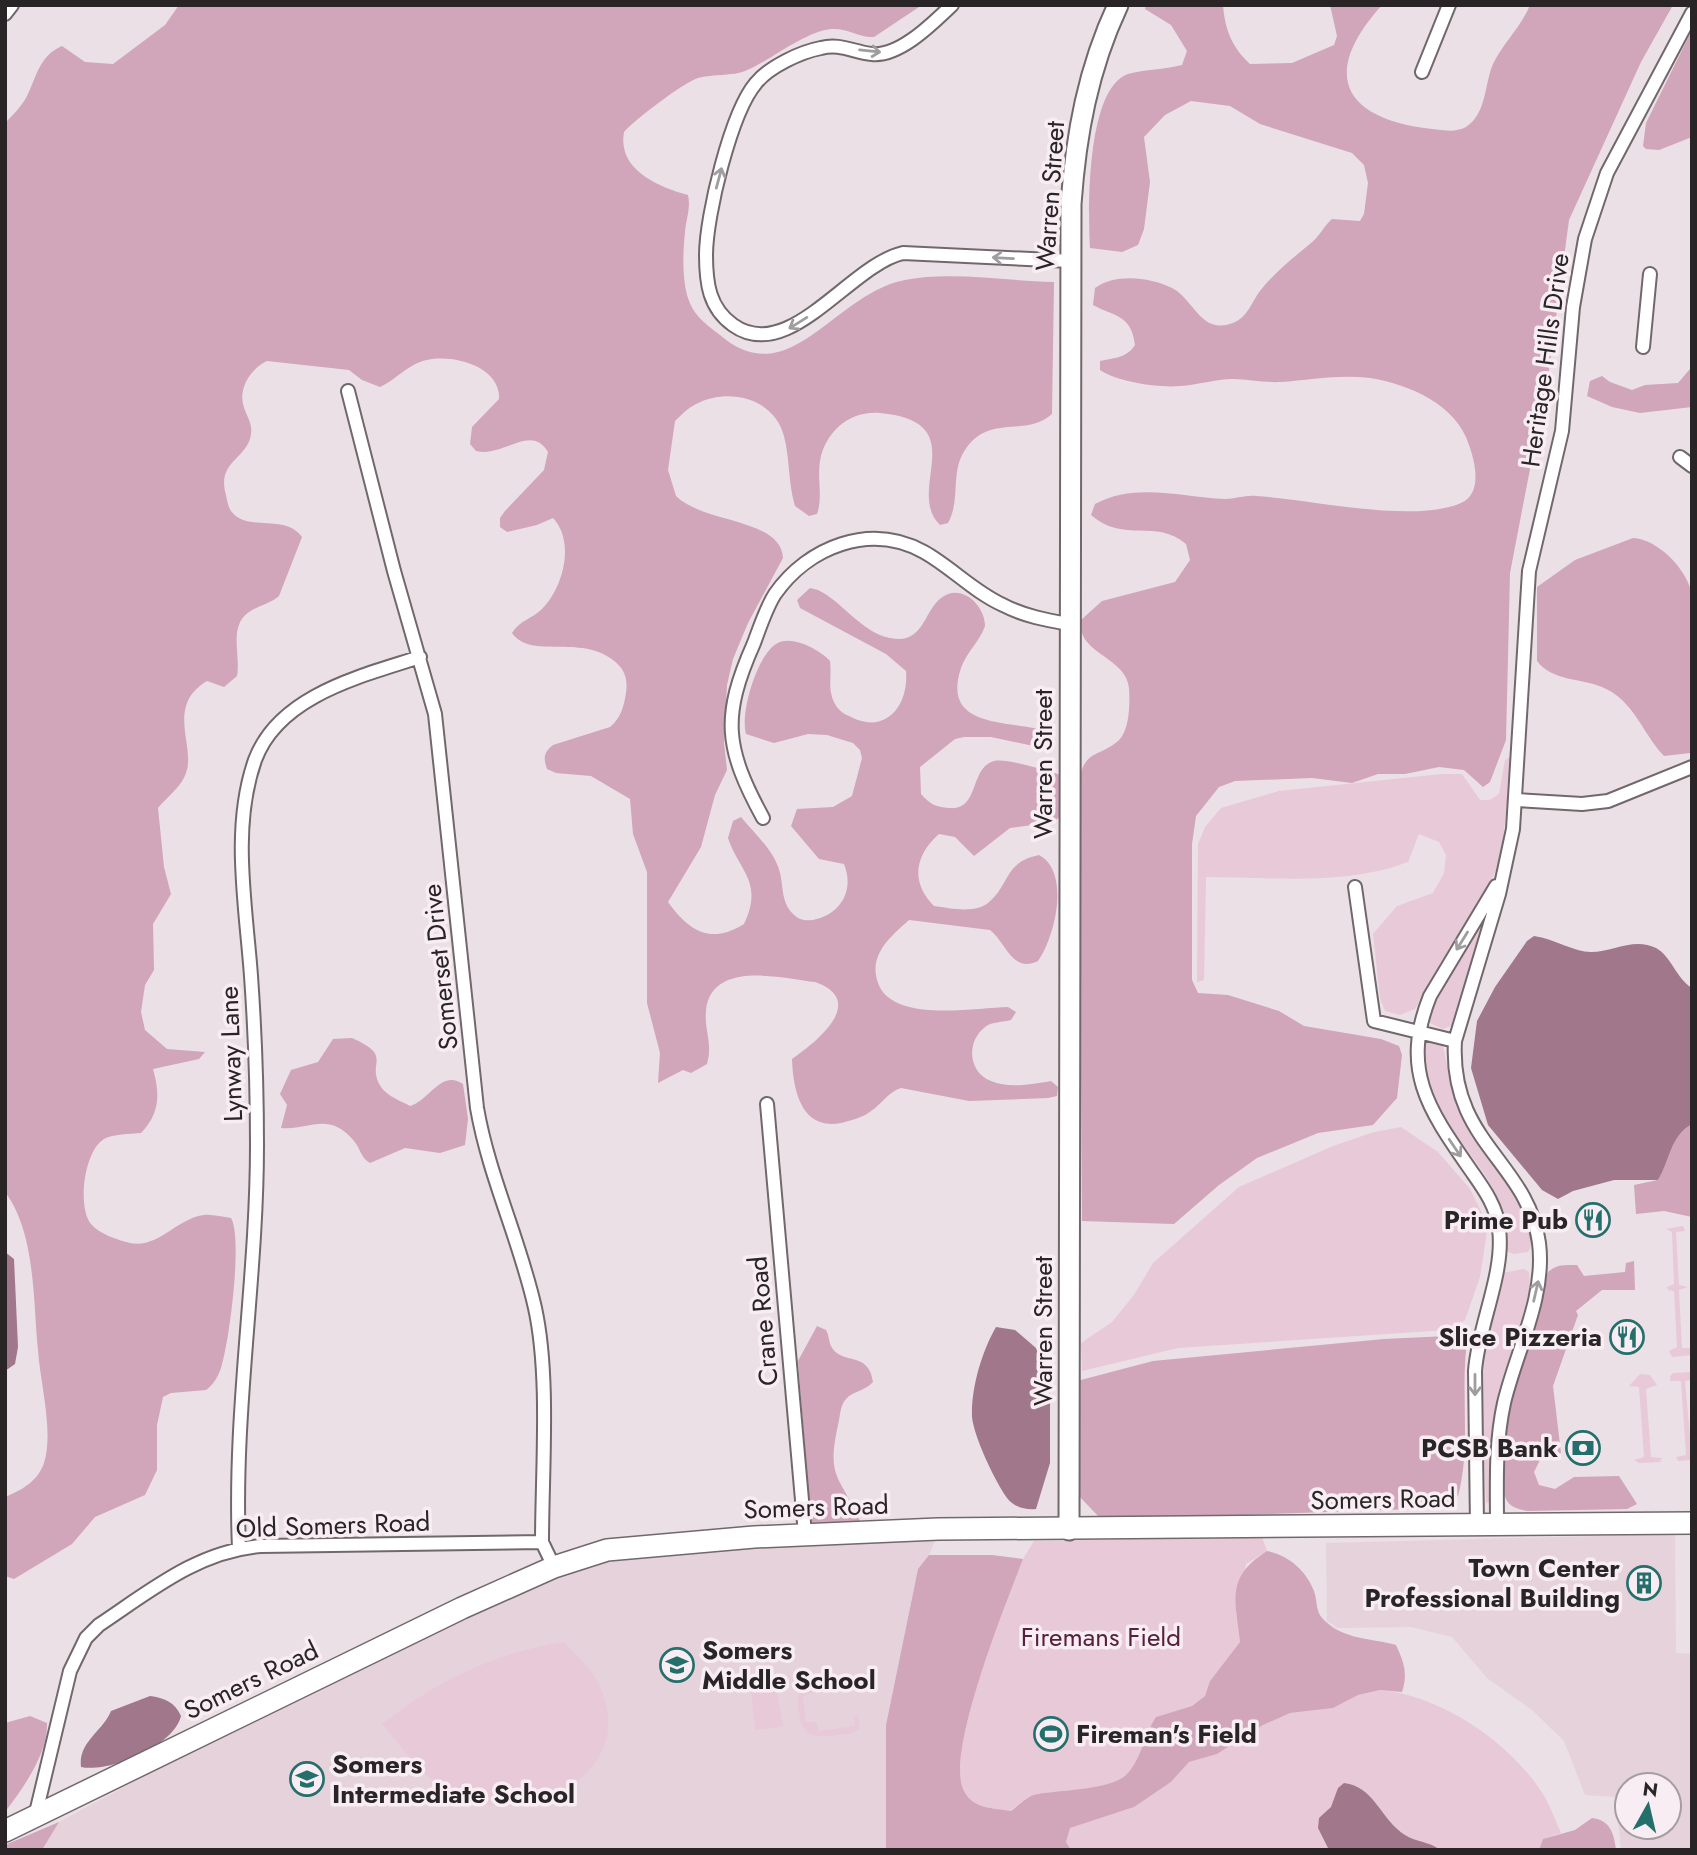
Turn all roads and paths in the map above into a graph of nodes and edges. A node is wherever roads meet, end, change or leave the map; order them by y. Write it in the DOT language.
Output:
graph roads {
  1 [pos="12,5"];
  2 [pos="952,5"];
  3 [pos="1449,5"];
  4 [pos="1114,8"];
  5 [pos="1692,13"];
  6 [pos="5,14"];
  7 [pos="1422,72"];
  8 [pos="1071,261"];
  9 [pos="1650,274"];
  10 [pos="1643,346"];
  11 [pos="348,391"];
  12 [pos="1680,457"];
  13 [pos="1692,466"];
  14 [pos="1069,624"];
  15 [pos="420,657"];
  16 [pos="1692,767"];
  17 [pos="1517,800"];
  18 [pos="763,818"];
  19 [pos="1507,860"];
  20 [pos="1355,887"];
  21 [pos="1418,1032"];
  22 [pos="1455,1041"];
  23 [pos="767,1104"];
  24 [pos="1692,1523"];
  25 [pos="1487,1526"];
  26 [pos="1069,1530"];
  27 [pos="805,1534"];
  28 [pos="542,1542"];
  29 [pos="239,1548"];
  30 [pos="554,1567"];
  31 [pos="35,1817"];
  32 [pos="5,1831"];
  1 -- 6 [label="street"];
  8 -- 2 [label="street, one-way"];
  3 -- 7 [label="street"];
  4 -- 8 [label="street, Warren Street"];
  5 -- 17 [label="street, Heritage Hills Drive"];
  8 -- 14 [label="street, Warren Street"];
  9 -- 10 [label="street"];
  11 -- 15 [label="street, Somerset Drive"];
  12 -- 13 [label="street"];
  14 -- 18 [label="street"];
  14 -- 26 [label="street, Warren Street"];
  15 -- 28 [label="street, Somerset Drive"];
  15 -- 29 [label="street, Lynway Lane"];
  16 -- 17 [label="street"];
  17 -- 19 [label="street, Heritage Hills Drive"];
  19 -- 21 [label="street, Heritage Hills Drive, one-way"];
  19 -- 22 [label="street, Heritage Hills Drive"];
  20 -- 21 [label="street"];
  21 -- 22 [label="street"];
  21 -- 25 [label="street, Heritage Hills Drive, one-way"];
  25 -- 22 [label="street, Heritage Hills Drive, one-way"];
  23 -- 27 [label="street, Crane Road"];
  24 -- 25 [label="main road, Somers Road"];
  25 -- 26 [label="main road, Somers Road"];
  26 -- 27 [label="main road, Somers Road"];
  27 -- 30 [label="main road, Somers Road"];
  28 -- 29 [label="street, Old Somers Road"];
  28 -- 30 [label="street"];
  29 -- 31 [label="street, Old Somers Road"];
  30 -- 31 [label="main road, Somers Road"];
  31 -- 32 [label="main road, Somers Road"];
}
